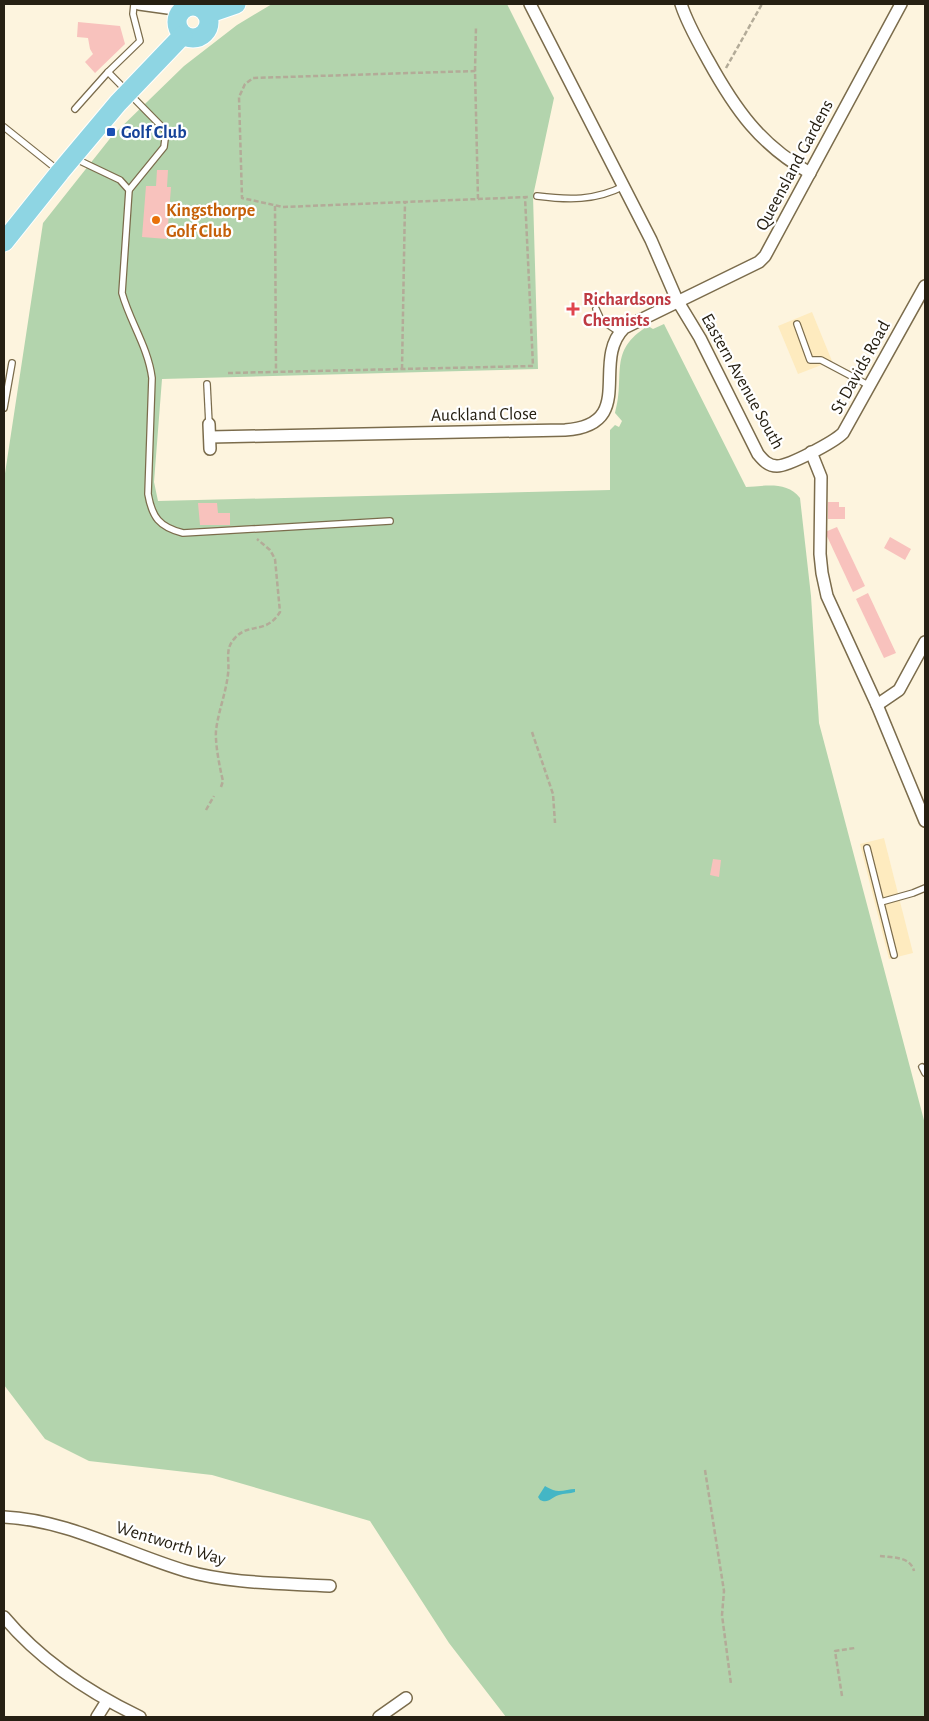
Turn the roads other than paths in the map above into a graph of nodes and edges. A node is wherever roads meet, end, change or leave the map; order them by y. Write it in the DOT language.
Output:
graph roads {
  1 [pos="134,4"];
  2 [pos="139,4"];
  3 [pos="236,4"];
  4 [pos="530,4"];
  5 [pos="682,4"];
  6 [pos="901,4"];
  7 [pos="186,7"];
  8 [pos="207,14"];
  9 [pos="183,35"];
  10 [pos="108,72"];
  11 [pos="127,92"];
  12 [pos="75,109"];
  13 [pos="4,127"];
  14 [pos="72,157"];
  15 [pos="60,172"];
  16 [pos="810,173"];
  17 [pos="624,186"];
  18 [pos="130,190"];
  19 [pos="537,196"];
  20 [pos="4,242"];
  21 [pos="925,286"];
  22 [pos="677,300"];
  23 [pos="596,309"];
  24 [pos="797,324"];
  25 [pos="619,332"];
  26 [pos="12,362"];
  27 [pos="207,384"];
  28 [pos="870,386"];
  29 [pos="4,408"];
  30 [pos="209,424"];
  31 [pos="210,437"];
  32 [pos="210,450"];
  33 [pos="811,452"];
  34 [pos="390,521"];
  35 [pos="925,642"];
  36 [pos="877,705"];
  37 [pos="925,821"];
  38 [pos="867,848"];
  39 [pos="925,888"];
  40 [pos="881,902"];
  41 [pos="894,955"];
  42 [pos="4,1517"];
  43 [pos="330,1586"];
  44 [pos="4,1617"];
  45 [pos="12,1627"];
  46 [pos="4,1636"];
  47 [pos="406,1698"];
  48 [pos="107,1701"];
  49 [pos="97,1717"];
  50 [pos="140,1717"];
  51 [pos="379,1717"];
  1 -- 10 [label="lane"];
  2 -- 7 [label="street"];
  3 -- 8 [label="main road"];
  4 -- 17 [label="street, Eastern Avenue South"];
  5 -- 16 [label="street"];
  6 -- 16 [label="street, Queensland Gardens"];
  7 -- 8 [label="main road"];
  7 -- 9 [label="main road"];
  8 -- 9 [label="main road"];
  9 -- 11 [label="main road"];
  10 -- 11 [label="lane"];
  10 -- 12 [label="lane"];
  11 -- 14 [label="main road"];
  11 -- 18 [label="lane"];
  13 -- 15 [label="lane"];
  14 -- 15 [label="main road"];
  14 -- 18 [label="lane"];
  15 -- 20 [label="main road"];
  16 -- 22 [label="street, Queensland Gardens"];
  17 -- 19 [label="lane"];
  17 -- 22 [label="street, Eastern Avenue South"];
  18 -- 34 [label="lane"];
  21 -- 28 [label="street, St Davids Road"];
  22 -- 25 [label="street"];
  22 -- 33 [label="street, Eastern Avenue South"];
  23 -- 25 [label="lane"];
  24 -- 28 [label="lane"];
  25 -- 31 [label="street, Auckland Close"];
  26 -- 29 [label="lane"];
  27 -- 30 [label="lane"];
  28 -- 33 [label="street, St Davids Road"];
  30 -- 31 [label="street"];
  31 -- 32 [label="street"];
  33 -- 36 [label="street, Eastern Avenue South"];
  35 -- 36 [label="street"];
  36 -- 37 [label="street, Eastern Avenue South"];
  38 -- 40 [label="lane"];
  39 -- 40 [label="lane"];
  40 -- 41 [label="lane"];
  42 -- 43 [label="street, Wentworth Way"];
  44 -- 45 [label="street"];
  45 -- 46 [label="street"];
  45 -- 48 [label="street"];
  47 -- 51 [label="street"];
  48 -- 49 [label="street"];
  48 -- 50 [label="street"];
}
